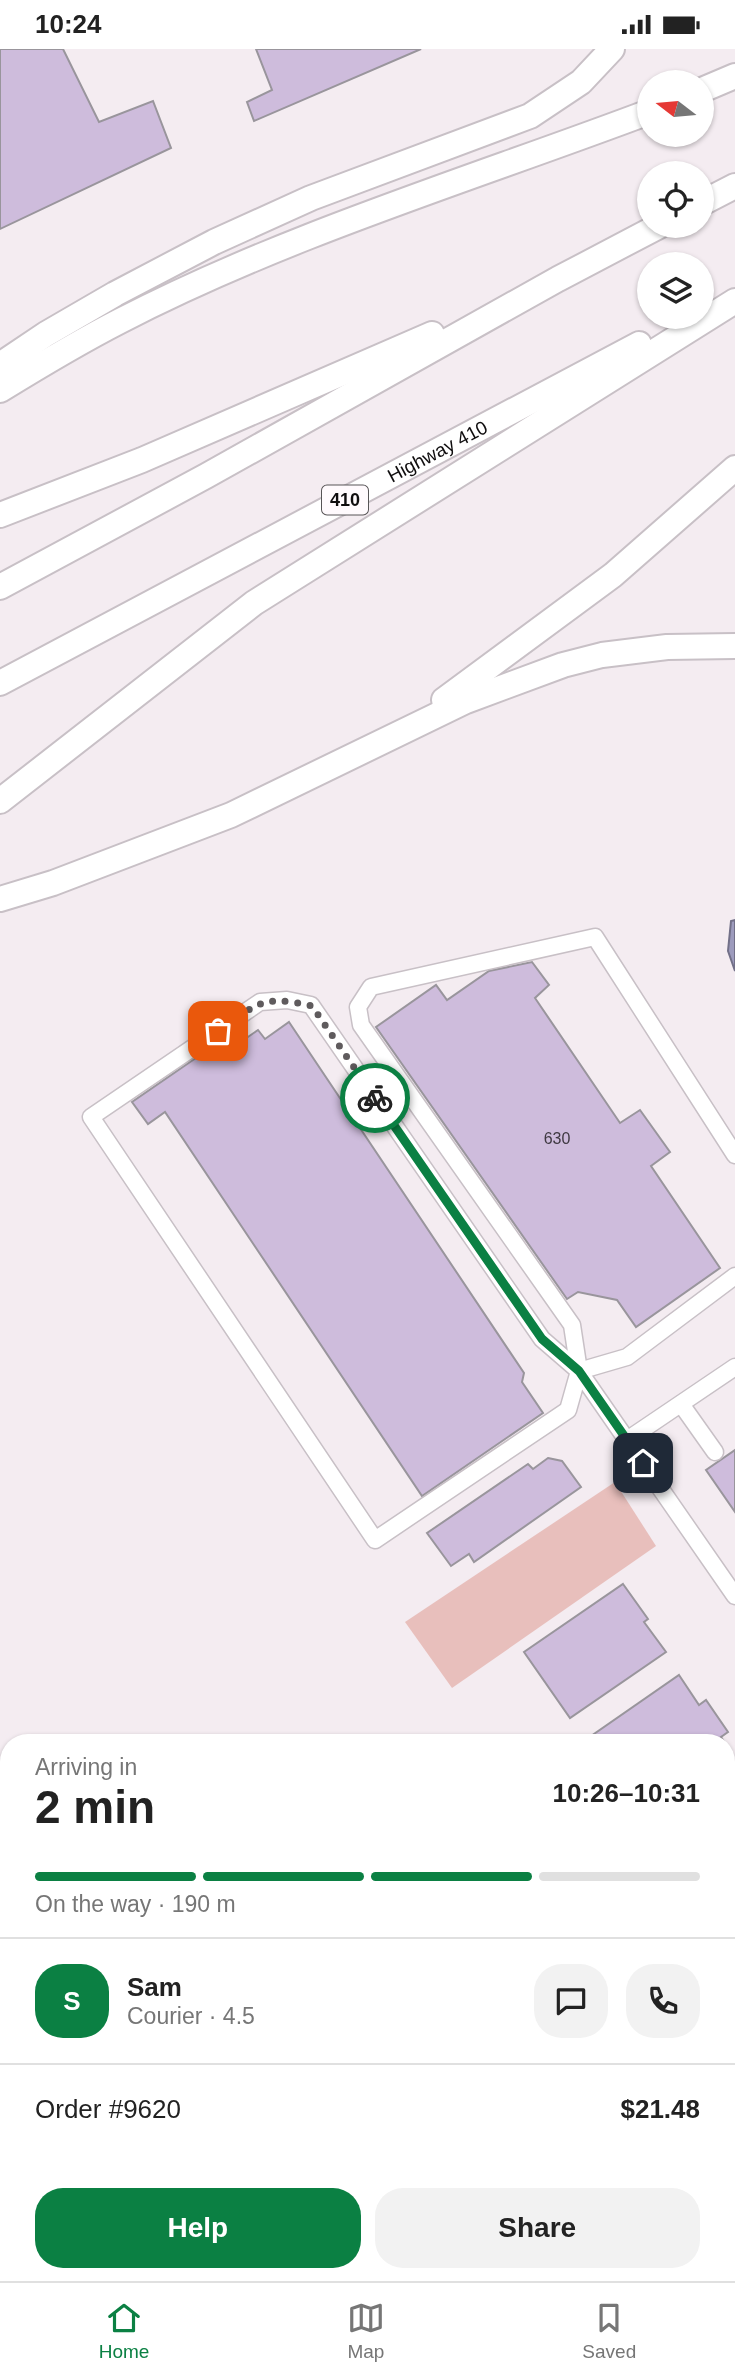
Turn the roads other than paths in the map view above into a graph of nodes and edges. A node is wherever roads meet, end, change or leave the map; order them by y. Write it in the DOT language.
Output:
graph roads {
  1 [pos="612,49"];
  2 [pos="735,76"];
  3 [pos="714,85"];
  4 [pos="637,116"];
  5 [pos="735,185"];
  6 [pos="714,196"];
  7 [pos="637,238"];
  8 [pos="558,279"];
  9 [pos="735,293"];
  10 [pos="735,301"];
  11 [pos="714,304"];
  12 [pos="668,329"];
  13 [pos="0,365"];
  14 [pos="0,390"];
  15 [pos="735,468"];
  16 [pos="0,515"];
  17 [pos="0,587"];
  18 [pos="735,646"];
  19 [pos="0,683"];
  20 [pos="404,730"];
  21 [pos="0,801"];
  22 [pos="0,899"];
  23 [pos="735,1155"];
  24 [pos="735,1276"];
  25 [pos="735,1367"];
  26 [pos="579,1371"];
  27 [pos="681,1404"];
  28 [pos="627,1440"];
  29 [pos="715,1452"];
  30 [pos="735,1596"];
  1 -- 13 [label="highway"];
  2 -- 3 [label="highway"];
  4 -- 14 [label="highway"];
  5 -- 6 [label="highway"];
  7 -- 8 [label="highway"];
  8 -- 16 [label="highway"];
  8 -- 17 [label="highway"];
  9 -- 11 [label="highway"];
  10 -- 21 [label="highway"];
  12 -- 19 [label="highway, Highway 410 / 410"];
  15 -- 20 [label="highway"];
  18 -- 20 [label="highway"];
  20 -- 22 [label="highway"];
  23 -- 26 [label="street"];
  24 -- 26 [label="street"];
  25 -- 27 [label="street"];
  26 -- 26 [label="street"];
  26 -- 28 [label="street"];
  27 -- 28 [label="street"];
  27 -- 29 [label="street"];
  28 -- 30 [label="street"];
}
